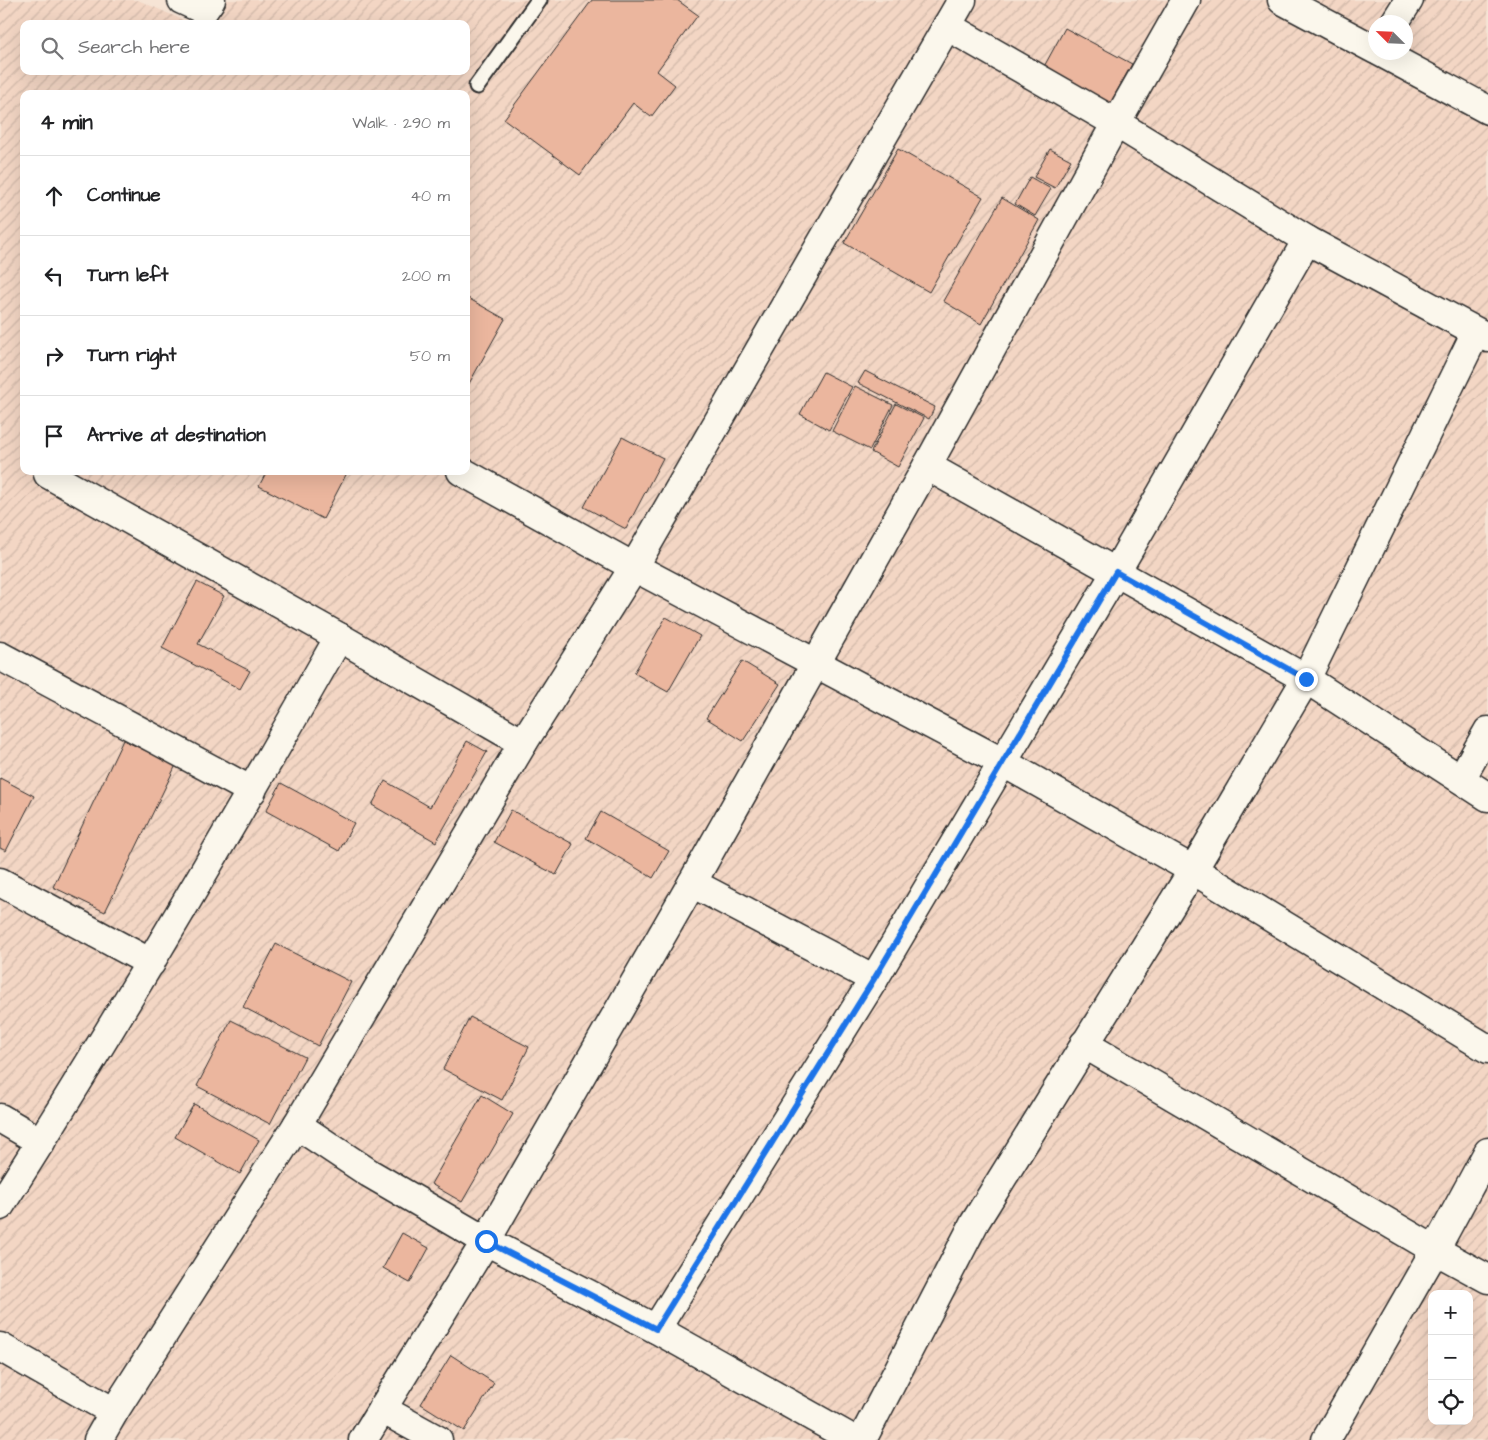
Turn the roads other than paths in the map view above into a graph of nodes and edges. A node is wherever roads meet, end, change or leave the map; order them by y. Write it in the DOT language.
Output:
graph roads {
  1 [pos="182,0"];
  2 [pos="211,0"];
  3 [pos="539,0"];
  4 [pos="962,0"];
  5 [pos="1186,0"];
  6 [pos="1282,0"];
  7 [pos="1409,0"];
  8 [pos="1399,15"];
  9 [pos="947,26"];
  10 [pos="1368,46"];
  11 [pos="1395,60"];
  12 [pos="477,86"];
  13 [pos="1488,110"];
  14 [pos="1116,123"];
  15 [pos="1307,240"];
  16 [pos="1482,335"];
  17 [pos="927,466"];
  18 [pos="50,475"];
  19 [pos="469,475"];
  20 [pos="634,568"];
  21 [pos="1116,572"];
  22 [pos="339,637"];
  23 [pos="0,656"];
  24 [pos="816,663"];
  25 [pos="1306,679"];
  26 [pos="1488,731"];
  27 [pos="523,743"];
  28 [pos="1002,762"];
  29 [pos="1461,779"];
  30 [pos="252,791"];
  31 [pos="1488,797"];
  32 [pos="1192,870"];
  33 [pos="0,882"];
  34 [pos="692,883"];
  35 [pos="151,963"];
  36 [pos="874,979"];
  37 [pos="1084,1044"];
  38 [pos="1488,1049"];
  39 [pos="0,1118"];
  40 [pos="297,1125"];
  41 [pos="41,1142"];
  42 [pos="1488,1152"];
  43 [pos="0,1206"];
  44 [pos="486,1241"];
  45 [pos="1435,1250"];
  46 [pos="1488,1279"];
  47 [pos="656,1329"];
  48 [pos="0,1347"];
  49 [pos="382,1409"];
  50 [pos="114,1412"];
  51 [pos="1335,1437"];
  52 [pos="98,1440"];
  53 [pos="363,1440"];
  54 [pos="438,1440"];
  55 [pos="854,1440"];
  56 [pos="862,1440"];
  1 -- 2 [label="street"];
  3 -- 12 [label="lane"];
  4 -- 9 [label="street"];
  5 -- 14 [label="street"];
  6 -- 10 [label="street"];
  7 -- 8 [label="street"];
  9 -- 14 [label="street"];
  9 -- 20 [label="street"];
  11 -- 13 [label="street"];
  14 -- 15 [label="street"];
  14 -- 17 [label="street"];
  15 -- 16 [label="street"];
  15 -- 21 [label="street"];
  16 -- 25 [label="street"];
  17 -- 21 [label="street"];
  17 -- 24 [label="street"];
  18 -- 22 [label="street"];
  19 -- 20 [label="street"];
  20 -- 24 [label="street"];
  20 -- 27 [label="street"];
  21 -- 25 [label="street"];
  21 -- 28 [label="street"];
  22 -- 27 [label="street"];
  22 -- 30 [label="street"];
  23 -- 30 [label="street"];
  24 -- 28 [label="street"];
  24 -- 34 [label="street"];
  25 -- 29 [label="street"];
  25 -- 32 [label="street"];
  26 -- 29 [label="street"];
  27 -- 40 [label="street"];
  28 -- 32 [label="street"];
  28 -- 36 [label="street"];
  29 -- 31 [label="street"];
  30 -- 35 [label="street"];
  32 -- 37 [label="street"];
  32 -- 38 [label="street"];
  33 -- 35 [label="street"];
  34 -- 36 [label="street"];
  34 -- 44 [label="street"];
  35 -- 41 [label="street"];
  36 -- 47 [label="street"];
  37 -- 45 [label="street"];
  37 -- 56 [label="street"];
  39 -- 41 [label="street"];
  40 -- 44 [label="street"];
  40 -- 50 [label="street"];
  41 -- 43 [label="street"];
  42 -- 45 [label="street"];
  44 -- 47 [label="street"];
  44 -- 49 [label="street"];
  45 -- 46 [label="street"];
  45 -- 51 [label="street"];
  47 -- 55 [label="street"];
  48 -- 50 [label="street"];
  49 -- 53 [label="street"];
  49 -- 54 [label="street"];
  50 -- 52 [label="street"];
}
